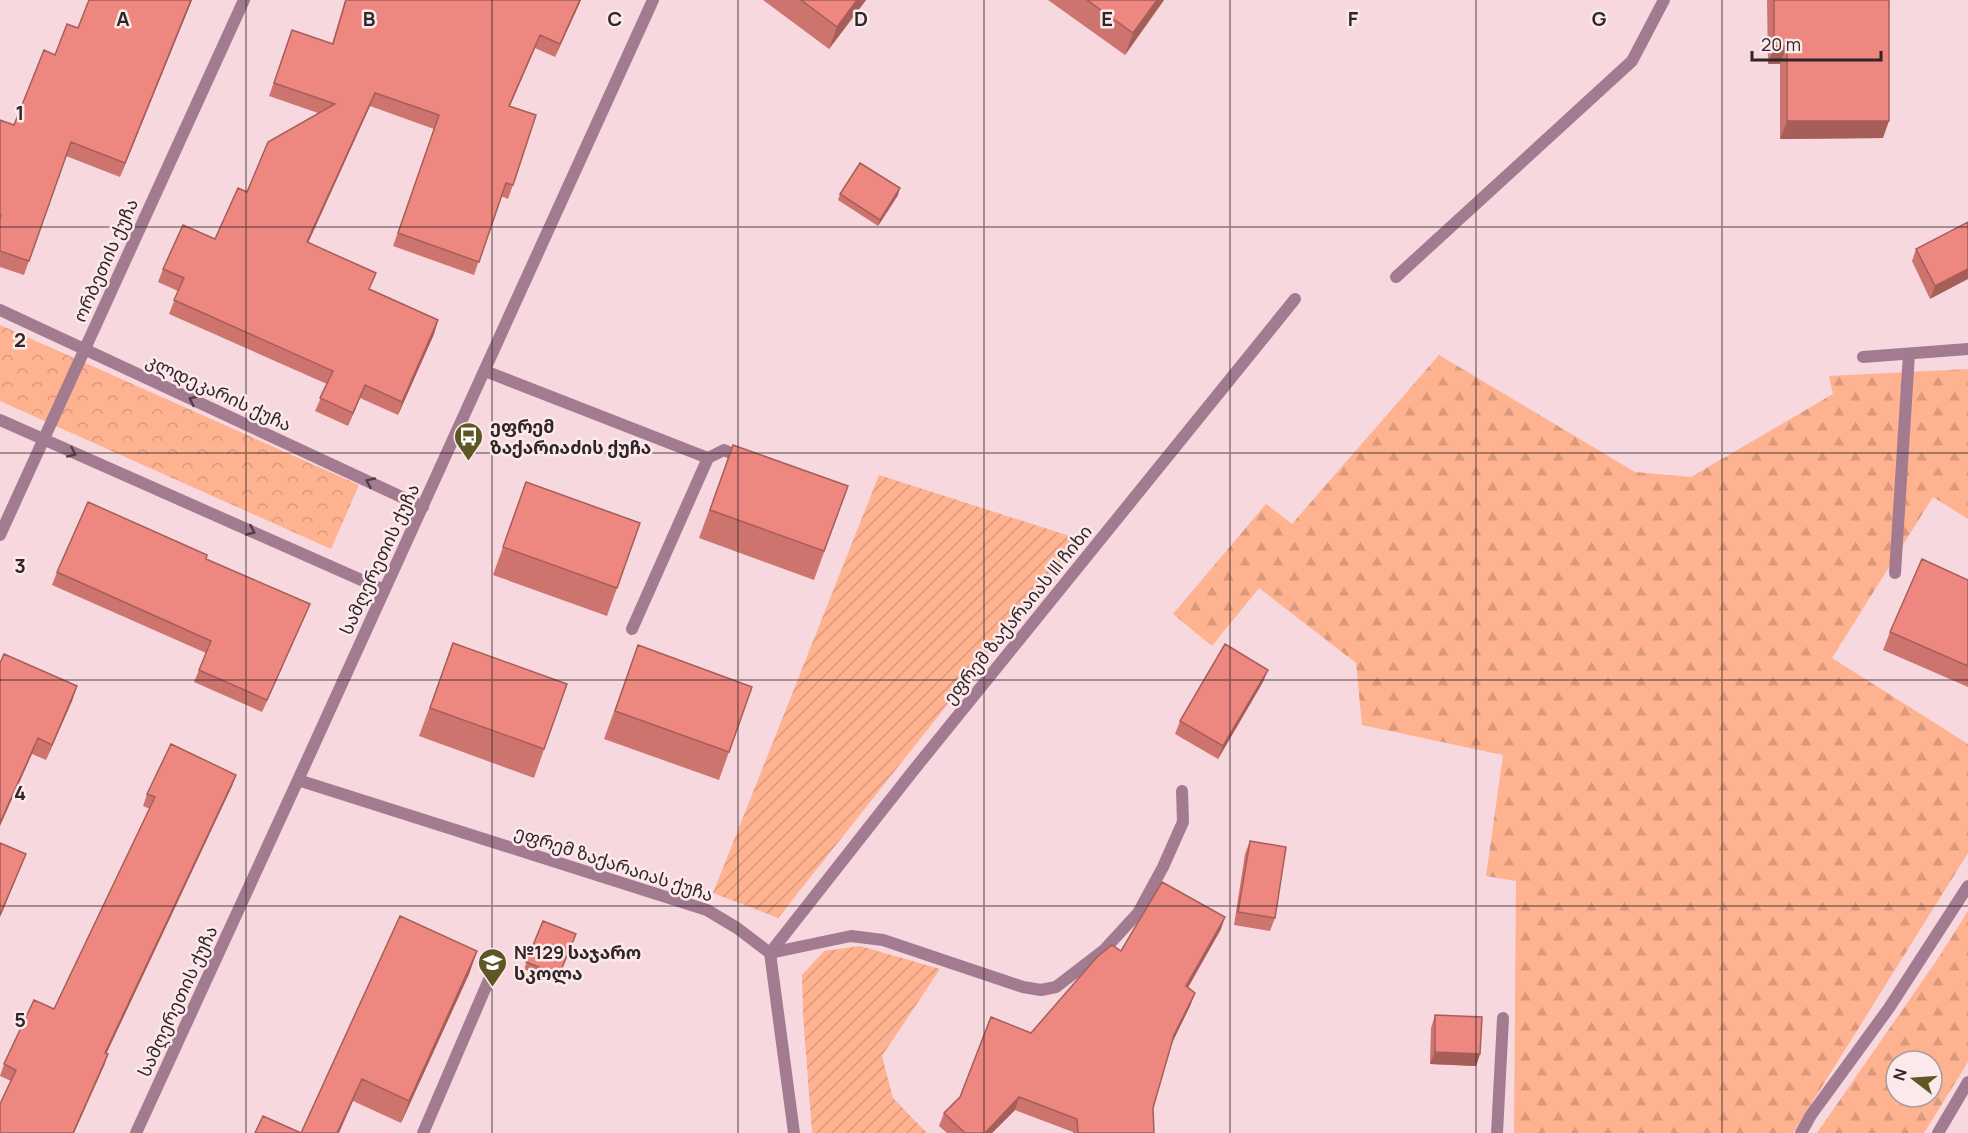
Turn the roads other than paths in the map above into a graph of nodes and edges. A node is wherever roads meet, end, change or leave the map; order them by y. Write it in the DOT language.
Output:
graph roads {
  1 [pos="244,0"];
  2 [pos="653,0"];
  3 [pos="1664,0"];
  4 [pos="1396,277"];
  5 [pos="1295,299"];
  6 [pos="0,310"];
  7 [pos="85,349"];
  8 [pos="1968,349"];
  9 [pos="1909,354"];
  10 [pos="1863,357"];
  11 [pos="485,370"];
  12 [pos="0,420"];
  13 [pos="43,440"];
  14 [pos="708,458"];
  15 [pos="756,463"];
  16 [pos="423,507"];
  17 [pos="0,535"];
  18 [pos="1895,573"];
  19 [pos="384,590"];
  20 [pos="632,629"];
  21 [pos="298,780"];
  22 [pos="1182,791"];
  23 [pos="1968,886"];
  24 [pos="770,953"];
  25 [pos="491,975"];
  26 [pos="1503,1018"];
  27 [pos="1968,1082"];
  28 [pos="136,1133"];
  29 [pos="423,1133"];
  30 [pos="794,1133"];
  31 [pos="1497,1133"];
  32 [pos="1801,1133"];
  33 [pos="1938,1133"];
  1 -- 7 [label="street, ორბეთის ქუჩა"];
  2 -- 11 [label="street, სამღერეთის ქუჩა"];
  3 -- 4 [label="street"];
  5 -- 24 [label="street, ეფრემ ზაქარაიას III ჩიხი"];
  6 -- 7 [label="street, კლდეკარის ქუჩა"];
  7 -- 13 [label="street, ორბეთის ქუჩა"];
  16 -- 7 [label="street, კლდეკარის ქუჩა, one-way"];
  8 -- 9 [label="street"];
  9 -- 10 [label="street"];
  9 -- 18 [label="street"];
  11 -- 14 [label="street"];
  11 -- 16 [label="street, სამღერეთის ქუჩა"];
  12 -- 13 [label="street"];
  13 -- 17 [label="street, ორბეთის ქუჩა"];
  13 -- 19 [label="street, one-way"];
  14 -- 15 [label="street"];
  14 -- 20 [label="street"];
  16 -- 19 [label="street, სამღერეთის ქუჩა"];
  19 -- 21 [label="street, სამღერეთის ქუჩა"];
  21 -- 24 [label="street, ეფრემ ზაქარაიას ქუჩა"];
  21 -- 28 [label="street, სამღერეთის ქუჩა"];
  22 -- 24 [label="street"];
  23 -- 32 [label="street"];
  24 -- 30 [label="street"];
  25 -- 29 [label="street"];
  26 -- 31 [label="street"];
  27 -- 33 [label="street"];
}
